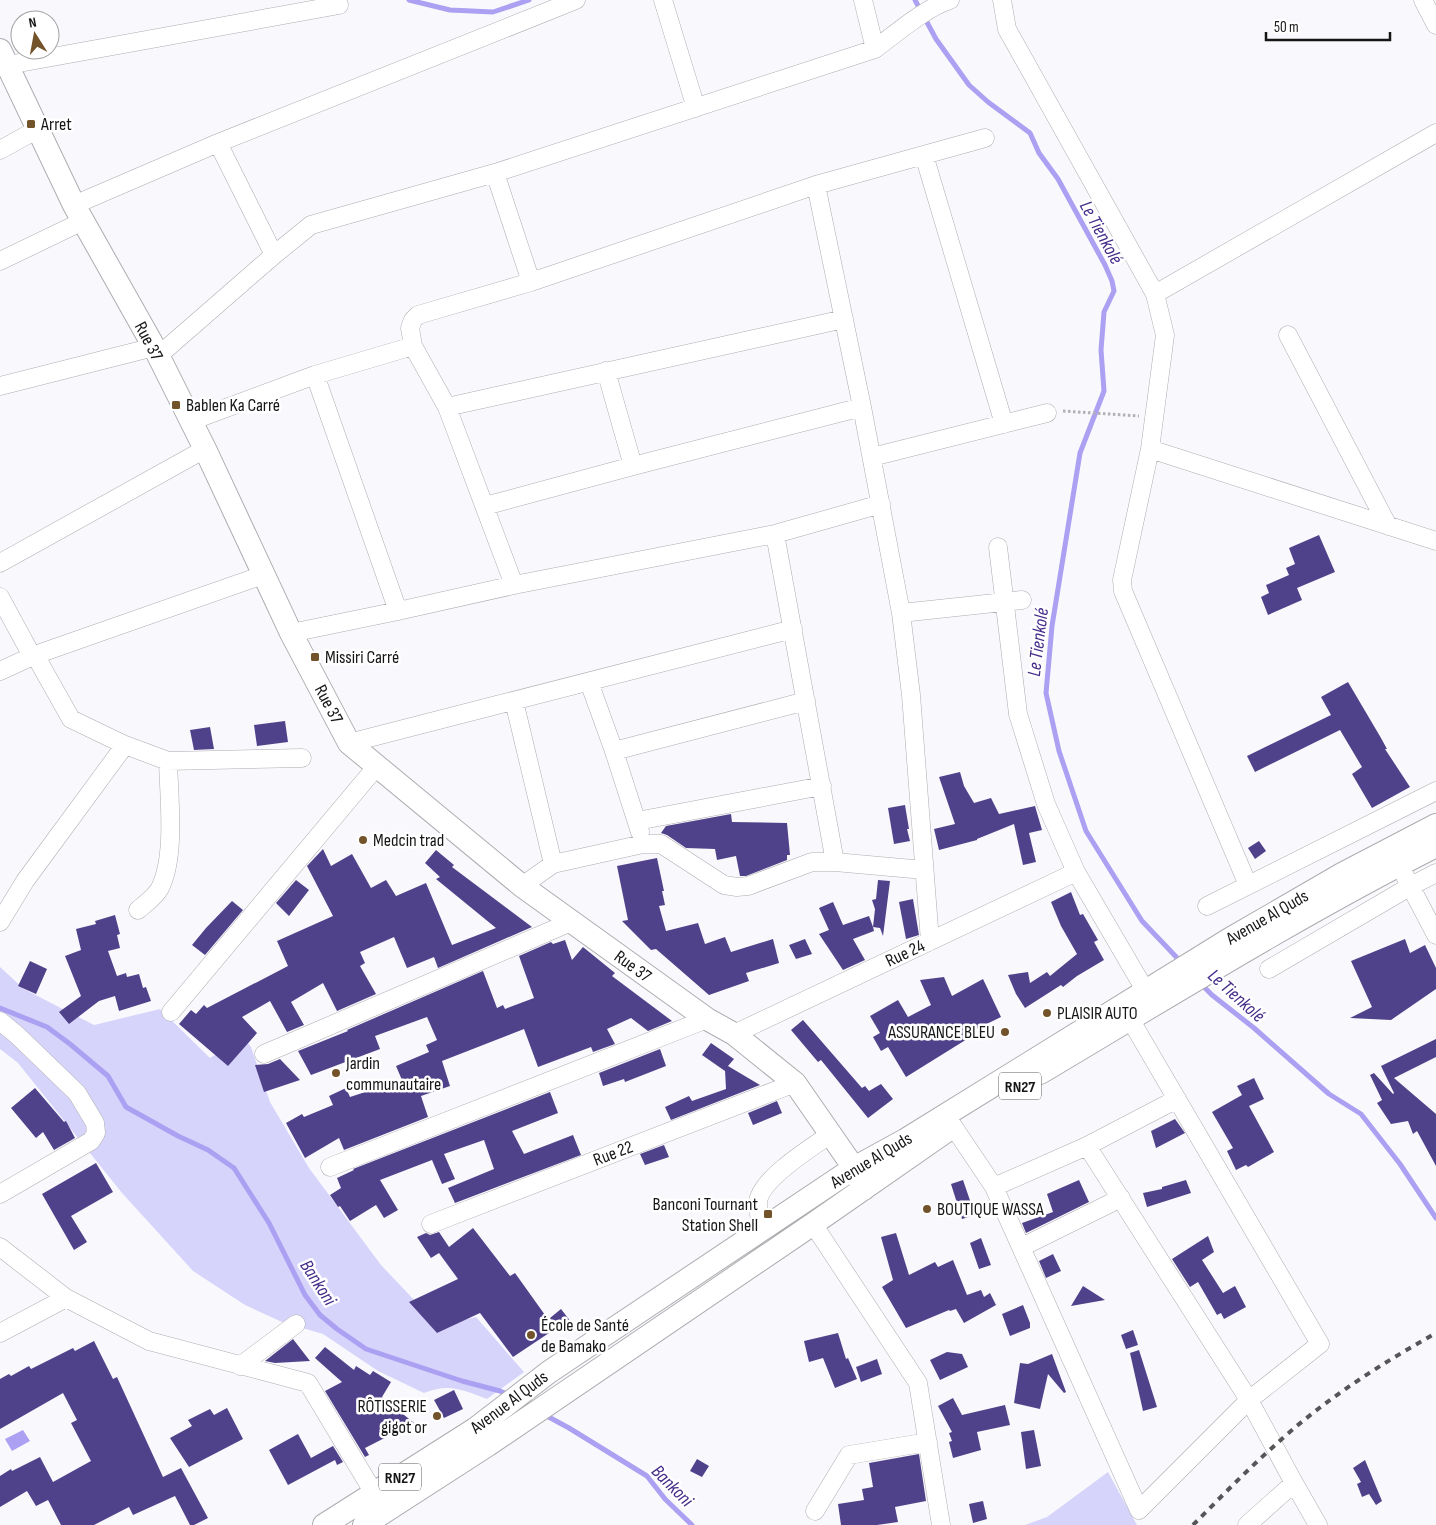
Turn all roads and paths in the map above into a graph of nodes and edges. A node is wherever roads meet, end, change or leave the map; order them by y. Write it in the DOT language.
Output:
graph roads {
  1 [pos="576,0"];
  2 [pos="663,0"];
  3 [pos="863,0"];
  4 [pos="1002,0"];
  5 [pos="1423,0"];
  6 [pos="946,1"];
  7 [pos="339,5"];
  8 [pos="1436,25"];
  9 [pos="875,49"];
  10 [pos="4,58"];
  11 [pos="696,108"];
  12 [pos="38,129"];
  13 [pos="1436,133"];
  14 [pos="984,138"];
  15 [pos="218,143"];
  16 [pos="0,150"];
  17 [pos="924,155"];
  18 [pos="495,173"];
  19 [pos="816,185"];
  20 [pos="78,213"];
  21 [pos="274,256"];
  22 [pos="0,261"];
  23 [pos="531,282"];
  24 [pos="1155,294"];
  25 [pos="844,319"];
  26 [pos="1288,335"];
  27 [pos="413,346"];
  28 [pos="156,352"];
  29 [pos="606,371"];
  30 [pos="315,374"];
  31 [pos="0,386"];
  32 [pos="447,407"];
  33 [pos="862,407"];
  34 [pos="1056,412"];
  35 [pos="1154,417"];
  36 [pos="191,421"];
  37 [pos="1004,424"];
  38 [pos="205,449"];
  39 [pos="1150,449"];
  40 [pos="872,458"];
  41 [pos="633,466"];
  42 [pos="881,504"];
  43 [pos="485,506"];
  44 [pos="1388,526"];
  45 [pos="775,534"];
  46 [pos="1436,542"];
  47 [pos="998,546"];
  48 [pos="0,563"];
  49 [pos="263,575"];
  50 [pos="514,585"];
  51 [pos="0,597"];
  52 [pos="1022,600"];
  53 [pos="1004,602"];
  54 [pos="398,611"];
  55 [pos="901,613"];
  56 [pos="793,629"];
  57 [pos="291,632"];
  58 [pos="34,655"];
  59 [pos="0,671"];
  60 [pos="589,682"];
  61 [pos="514,701"];
  62 [pos="806,701"];
  63 [pos="349,743"];
  64 [pos="125,745"];
  65 [pos="614,751"];
  66 [pos="302,758"];
  67 [pos="168,761"];
  68 [pos="377,766"];
  69 [pos="822,786"];
  70 [pos="1436,791"];
  71 [pos="637,821"];
  72 [pos="1436,825"];
  73 [pos="642,844"];
  74 [pos="1436,846"];
  75 [pos="835,862"];
  76 [pos="553,864"];
  77 [pos="1400,864"];
  78 [pos="924,870"];
  79 [pos="1076,872"];
  80 [pos="1436,873"];
  81 [pos="1248,885"];
  82 [pos="522,886"];
  83 [pos="1414,893"];
  84 [pos="1436,903"];
  85 [pos="1207,906"];
  86 [pos="138,910"];
  87 [pos="0,922"];
  88 [pos="571,922"];
  89 [pos="1436,935"];
  90 [pos="930,941"];
  91 [pos="1234,946"];
  92 [pos="1269,969"];
  93 [pos="1173,983"];
  94 [pos="1145,990"];
  95 [pos="171,1012"];
  96 [pos="707,1019"];
  97 [pos="1130,1019"];
  98 [pos="0,1022"];
  99 [pos="734,1034"];
  100 [pos="264,1054"];
  101 [pos="795,1083"];
  102 [pos="1177,1099"];
  103 [pos="953,1126"];
  104 [pos="830,1134"];
  105 [pos="1087,1146"];
  106 [pos="330,1167"];
  107 [pos="854,1168"];
  108 [pos="994,1187"];
  109 [pos="864,1189"];
  110 [pos="0,1194"];
  111 [pos="1121,1198"];
  112 [pos="431,1224"];
  113 [pos="813,1224"];
  114 [pos="762,1229"];
  115 [pos="0,1247"];
  116 [pos="1022,1248"];
  117 [pos="66,1298"];
  118 [pos="296,1324"];
  119 [pos="0,1334"];
  120 [pos="240,1366"];
  121 [pos="1249,1400"];
  122 [pos="482,1437"];
  123 [pos="928,1442"];
  124 [pos="1294,1484"];
  125 [pos="374,1493"];
  126 [pos="815,1511"];
  127 [pos="324,1525"];
  128 [pos="364,1525"];
  129 [pos="941,1525"];
  130 [pos="1246,1525"];
  131 [pos="1318,1525"];
  1 -- 15 [label="street"];
  2 -- 11 [label="street"];
  3 -- 9 [label="street"];
  4 -- 24 [label="street"];
  5 -- 8 [label="street"];
  6 -- 9 [label="street"];
  7 -- 10 [label="street"];
  9 -- 11 [label="street"];
  10 -- 12 [label="main road, Rue 37"];
  11 -- 18 [label="street"];
  12 -- 16 [label="street"];
  12 -- 20 [label="main road, Rue 37"];
  13 -- 24 [label="street"];
  14 -- 17 [label="street"];
  15 -- 20 [label="street"];
  15 -- 21 [label="street"];
  17 -- 19 [label="street"];
  17 -- 37 [label="street"];
  18 -- 21 [label="street"];
  18 -- 23 [label="street"];
  19 -- 23 [label="street"];
  19 -- 25 [label="street"];
  20 -- 22 [label="street"];
  20 -- 28 [label="main road, Rue 37"];
  21 -- 28 [label="street"];
  23 -- 27 [label="street"];
  24 -- 35 [label="street"];
  25 -- 29 [label="street"];
  25 -- 33 [label="street"];
  26 -- 44 [label="street"];
  27 -- 30 [label="street"];
  27 -- 32 [label="street"];
  28 -- 31 [label="street"];
  28 -- 36 [label="main road, Rue 37"];
  29 -- 32 [label="street"];
  29 -- 41 [label="street"];
  30 -- 36 [label="street"];
  30 -- 54 [label="street"];
  32 -- 43 [label="street"];
  33 -- 40 [label="street"];
  33 -- 41 [label="street"];
  34 -- 35 [label="path"];
  34 -- 37 [label="street"];
  35 -- 39 [label="street"];
  36 -- 38 [label="main road, Rue 37"];
  37 -- 40 [label="street"];
  38 -- 48 [label="street"];
  38 -- 49 [label="main road, Rue 37"];
  39 -- 44 [label="street"];
  39 -- 81 [label="street"];
  40 -- 42 [label="street"];
  41 -- 43 [label="street"];
  42 -- 45 [label="street"];
  42 -- 55 [label="street"];
  43 -- 50 [label="street"];
  44 -- 46 [label="street"];
  45 -- 50 [label="street"];
  45 -- 56 [label="street"];
  47 -- 53 [label="street"];
  49 -- 57 [label="main road, Rue 37"];
  49 -- 58 [label="street"];
  50 -- 54 [label="street"];
  51 -- 58 [label="street"];
  52 -- 53 [label="street"];
  53 -- 55 [label="street"];
  53 -- 79 [label="street"];
  54 -- 57 [label="street"];
  55 -- 78 [label="street"];
  56 -- 60 [label="street"];
  56 -- 62 [label="street"];
  57 -- 63 [label="main road, Rue 37"];
  58 -- 59 [label="street"];
  58 -- 64 [label="street"];
  60 -- 61 [label="street"];
  60 -- 65 [label="street"];
  61 -- 63 [label="street"];
  61 -- 76 [label="street"];
  62 -- 65 [label="street"];
  62 -- 69 [label="street"];
  63 -- 68 [label="main road, Rue 37"];
  64 -- 67 [label="street"];
  64 -- 87 [label="street"];
  65 -- 71 [label="street"];
  66 -- 67 [label="street"];
  67 -- 86 [label="street"];
  68 -- 82 [label="main road, Rue 37"];
  68 -- 95 [label="street"];
  69 -- 71 [label="street"];
  69 -- 75 [label="street"];
  70 -- 81 [label="street, Avenue Al Quds"];
  71 -- 73 [label="street"];
  72 -- 91 [label="main road, Avenue Al Quds / RN27"];
  73 -- 75 [label="street"];
  73 -- 76 [label="street"];
  74 -- 77 [label="main road, Avenue Al Quds / RN27"];
  75 -- 78 [label="street"];
  76 -- 82 [label="street"];
  77 -- 83 [label="street"];
  77 -- 91 [label="main road, Avenue Al Quds / RN27"];
  78 -- 90 [label="street"];
  79 -- 90 [label="street, Rue 24"];
  79 -- 94 [label="street"];
  80 -- 83 [label="street"];
  81 -- 85 [label="street, Avenue Al Quds"];
  82 -- 88 [label="main road, Rue 37"];
  83 -- 84 [label="street"];
  83 -- 89 [label="street"];
  83 -- 92 [label="street"];
  88 -- 96 [label="main road, Rue 37"];
  88 -- 100 [label="street"];
  90 -- 99 [label="street, Rue 24"];
  91 -- 93 [label="main road, Avenue Al Quds / RN27"];
  93 -- 94 [label="main road, Avenue Al Quds / RN27"];
  93 -- 97 [label="main road, Avenue Al Quds / RN27"];
  94 -- 107 [label="main road, Avenue Al Quds / RN27"];
  96 -- 99 [label="main road, Rue 37"];
  96 -- 106 [label="street"];
  97 -- 102 [label="street"];
  97 -- 103 [label="main road, Avenue Al Quds / RN27"];
  98 -- 110 [label="street"];
  99 -- 101 [label="main road, Rue 37"];
  101 -- 104 [label="main road, Rue 37"];
  101 -- 112 [label="street, Rue 22"];
  102 -- 105 [label="street"];
  102 -- 121 [label="street"];
  103 -- 108 [label="street"];
  103 -- 109 [label="main road, Avenue Al Quds / RN27"];
  104 -- 107 [label="main road, Rue 37"];
  104 -- 114 [label="street"];
  105 -- 108 [label="street"];
  105 -- 111 [label="street"];
  107 -- 109 [label="main road, Rue 37"];
  107 -- 114 [label="main road, Avenue Al Quds / RN27"];
  108 -- 116 [label="street"];
  109 -- 113 [label="main road, Avenue Al Quds / RN27"];
  111 -- 116 [label="street"];
  111 -- 121 [label="street"];
  113 -- 122 [label="main road, Avenue Al Quds / RN27"];
  113 -- 123 [label="street"];
  114 -- 122 [label="main road, Avenue Al Quds / RN27"];
  115 -- 117 [label="street"];
  116 -- 121 [label="street"];
  117 -- 119 [label="street"];
  117 -- 120 [label="street"];
  118 -- 120 [label="street"];
  120 -- 125 [label="street"];
  121 -- 124 [label="street"];
  122 -- 125 [label="main road, Avenue Al Quds / RN27"];
  122 -- 128 [label="main road, Avenue Al Quds / RN27"];
  123 -- 126 [label="street"];
  123 -- 129 [label="street"];
  124 -- 130 [label="street"];
  124 -- 131 [label="street"];
  125 -- 127 [label="main road, Avenue Al Quds / RN27"];
}
